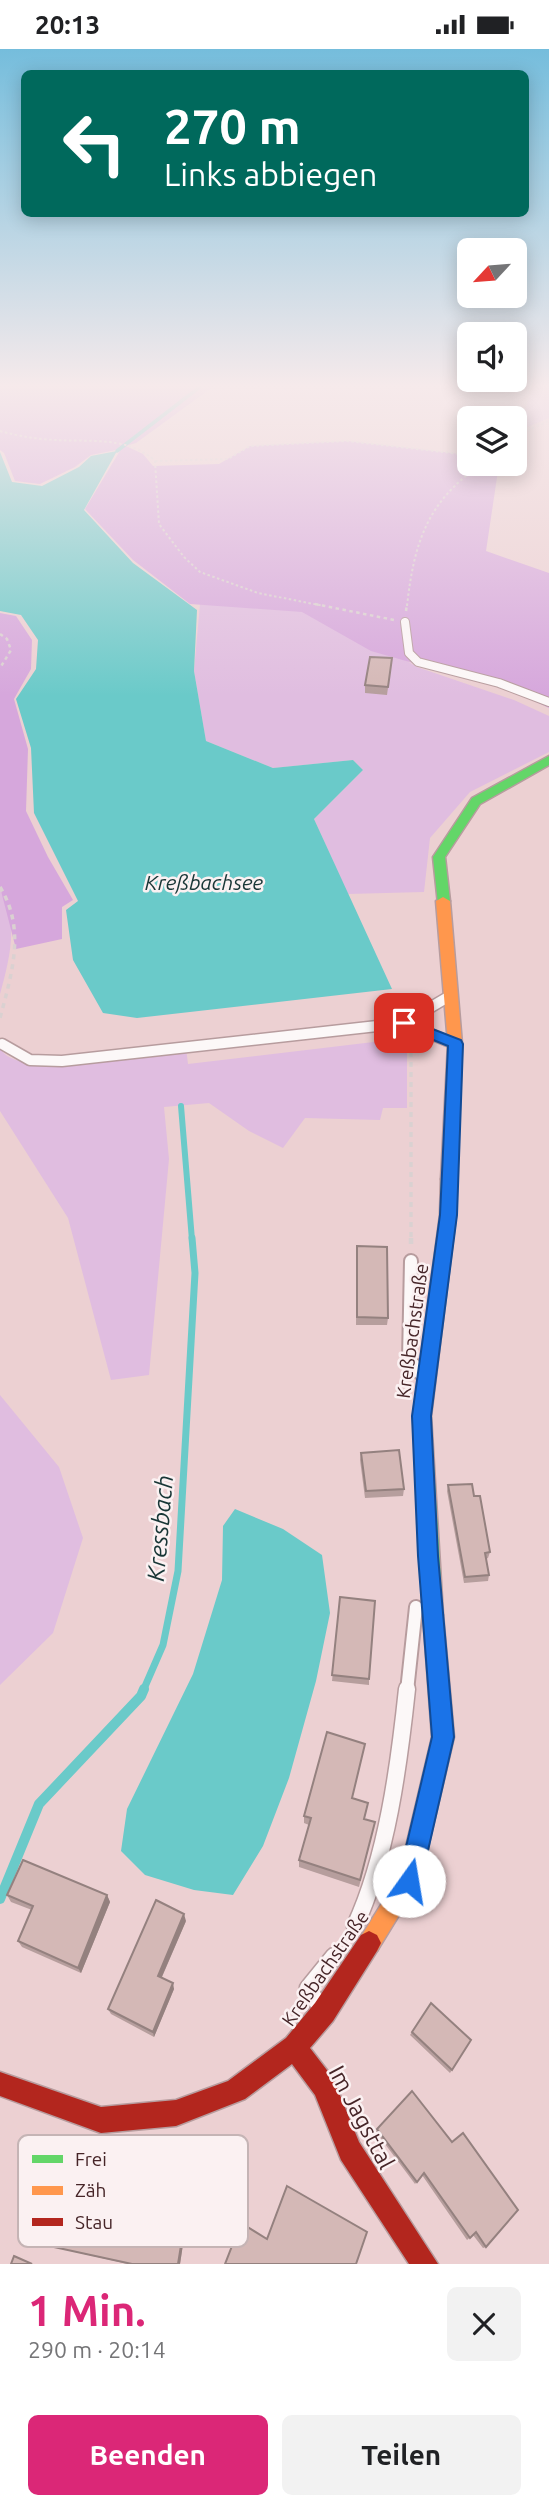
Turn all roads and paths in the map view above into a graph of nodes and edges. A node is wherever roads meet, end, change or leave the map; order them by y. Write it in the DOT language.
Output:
graph roads {
  1 [pos="157,489"];
  2 [pos="449,489"];
  3 [pos="405,622"];
  4 [pos="0,634"];
  5 [pos="0,668"];
  6 [pos="549,702"];
  7 [pos="549,760"];
  8 [pos="0,887"];
  9 [pos="451,995"];
  10 [pos="0,1018"];
  11 [pos="408,1024"];
  12 [pos="2,1044"];
  13 [pos="455,1044"];
  14 [pos="411,1261"];
  15 [pos="427,1381"];
  16 [pos="428,1556"];
  17 [pos="324,2012"];
  18 [pos="295,2047"];
  19 [pos="0,2084"];
  20 [pos="425,2264"];
  1 -- 3 [label="path"];
  2 -- 3 [label="path"];
  3 -- 6 [label="lane"];
  4 -- 5 [label="path"];
  7 -- 9 [label="street, Kreßbachstraße"];
  8 -- 10 [label="path"];
  9 -- 11 [label="lane"];
  9 -- 13 [label="street, Kreßbachstraße"];
  11 -- 12 [label="lane"];
  11 -- 13 [label="lane"];
  11 -- 14 [label="path"];
  13 -- 15 [label="street, Kreßbachstraße"];
  14 -- 15 [label="lane"];
  15 -- 16 [label="street, Kreßbachstraße"];
  16 -- 17 [label="street, Kreßbachstraße"];
  16 -- 17 [label="lane"];
  17 -- 18 [label="street, Kreßbachstraße"];
  18 -- 19 [label="street"];
  18 -- 20 [label="street, Im Jagsttal"];
}
